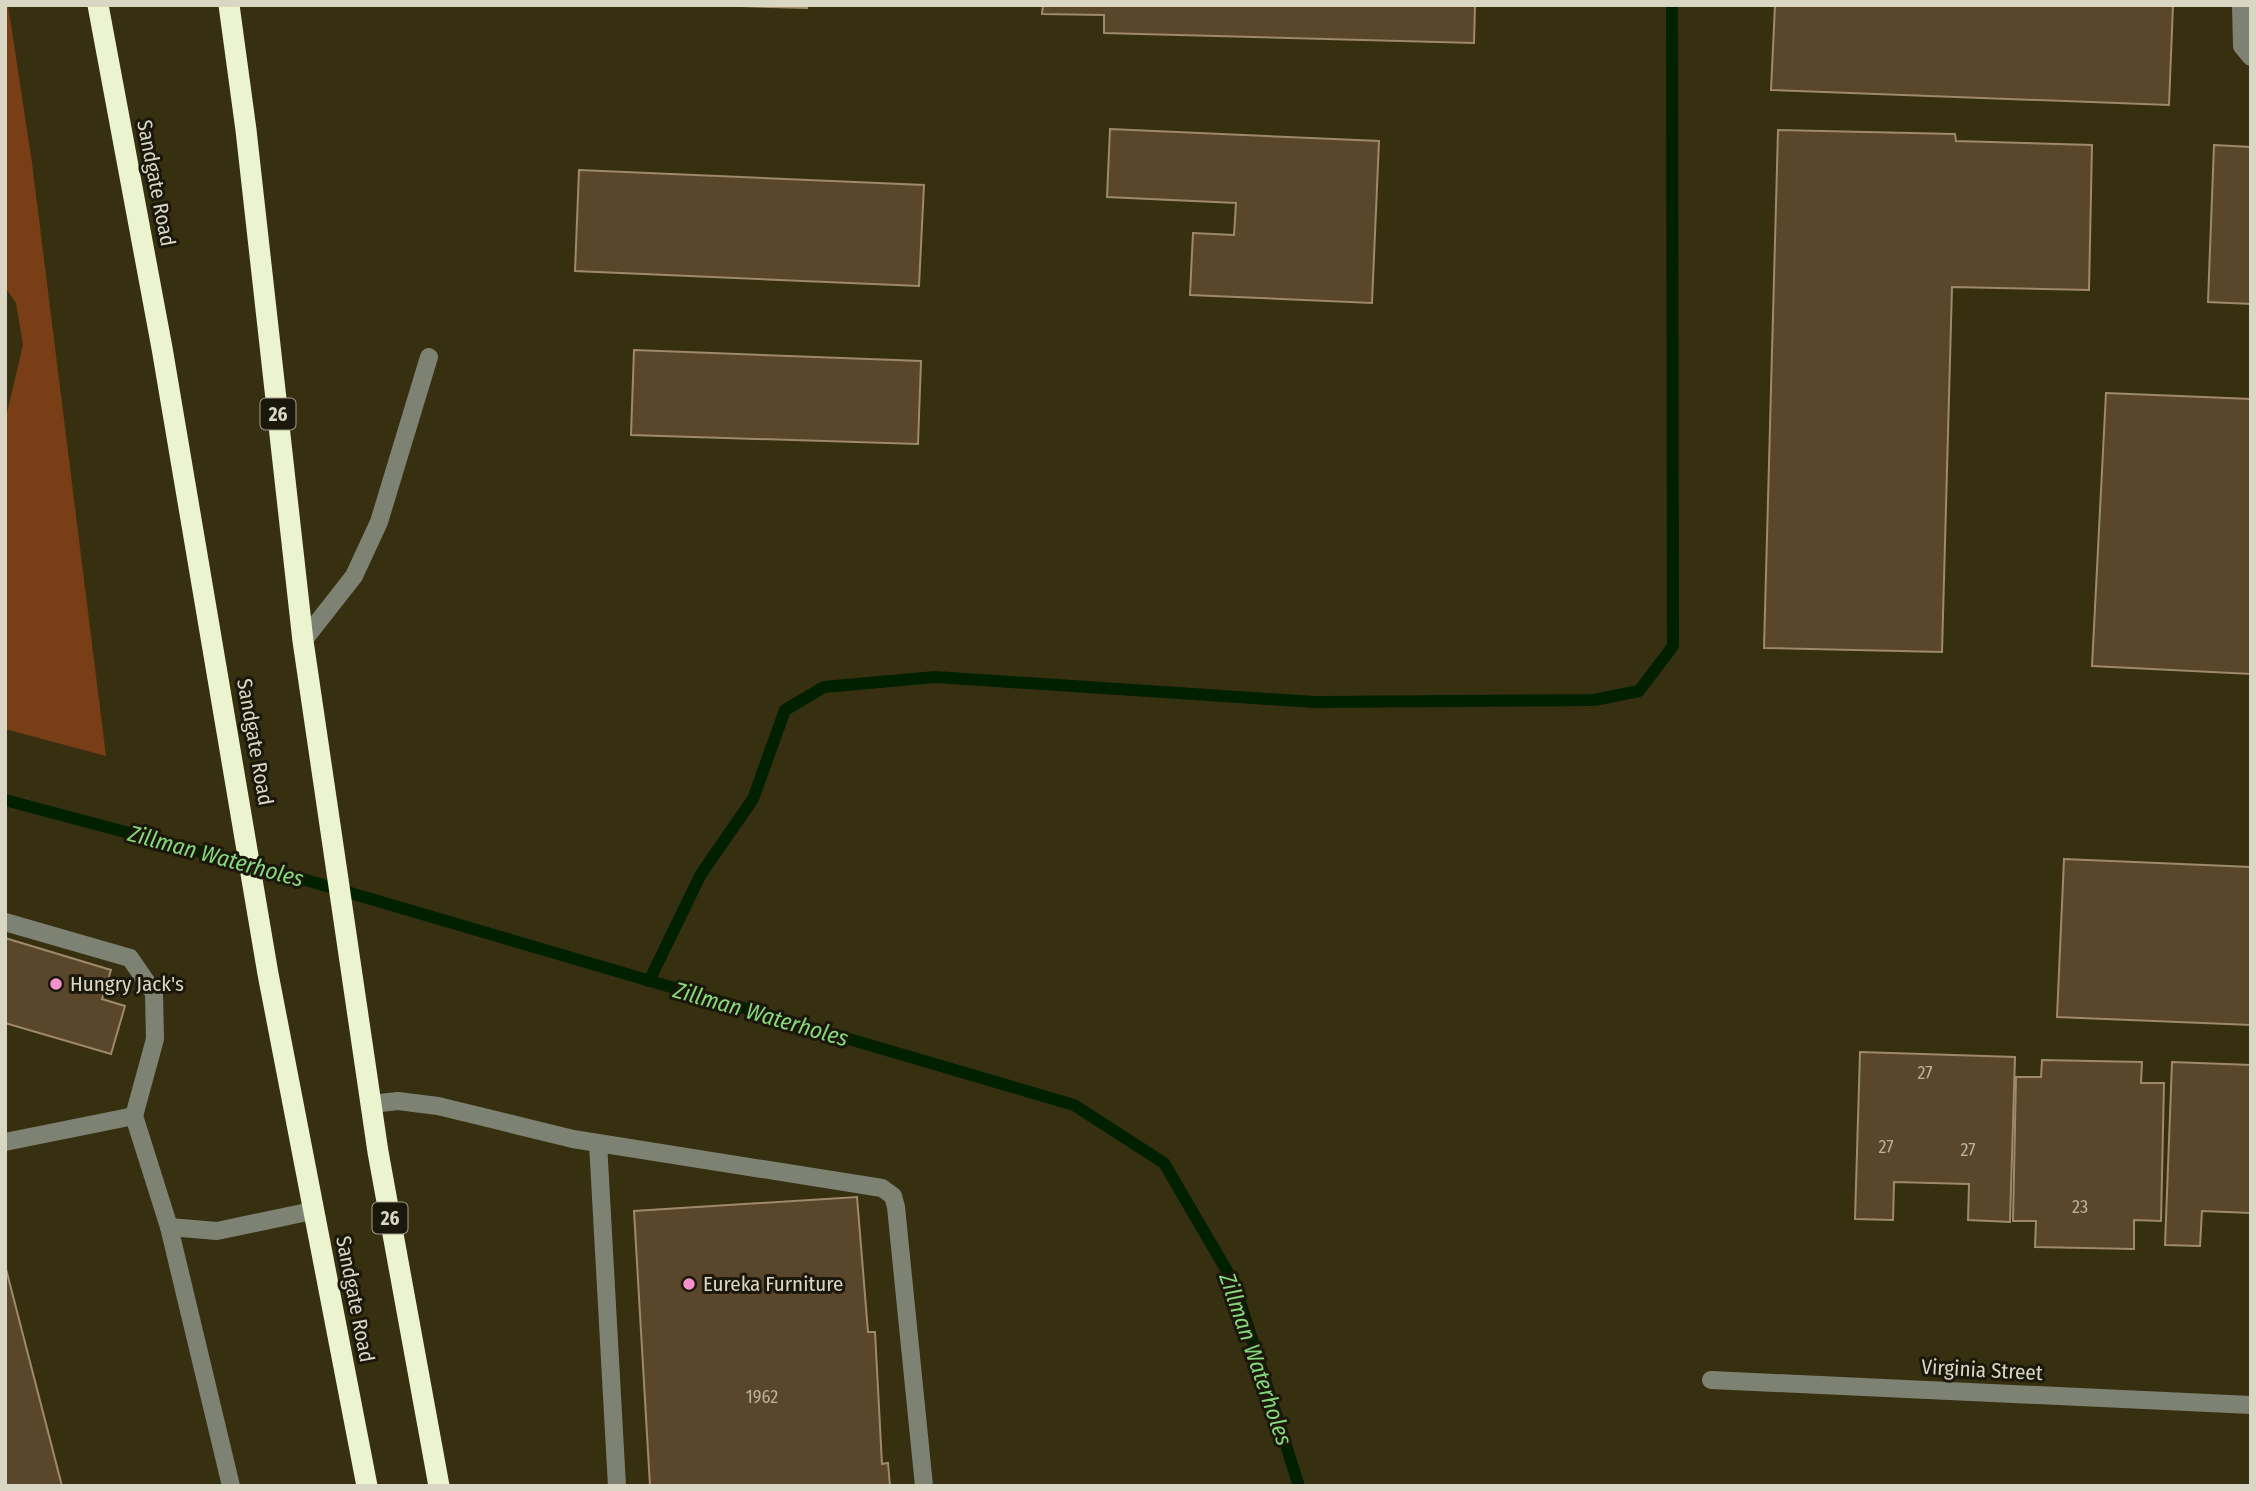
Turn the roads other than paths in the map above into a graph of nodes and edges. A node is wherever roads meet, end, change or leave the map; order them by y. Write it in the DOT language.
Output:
graph roads {
  1 [pos="98,5"];
  2 [pos="229,5"];
  3 [pos="2241,5"];
  4 [pos="2251,57"];
  5 [pos="429,357"];
  6 [pos="303,642"];
  7 [pos="5,922"];
  8 [pos="370,1104"];
  9 [pos="134,1116"];
  10 [pos="5,1142"];
  11 [pos="598,1143"];
  12 [pos="312,1211"];
  13 [pos="169,1227"];
  14 [pos="1711,1380"];
  15 [pos="2251,1405"];
  16 [pos="231,1486"];
  17 [pos="367,1486"];
  18 [pos="439,1486"];
  19 [pos="617,1486"];
  20 [pos="924,1486"];
  1 -- 12 [label="highway, Sandgate Road"];
  2 -- 6 [label="highway, 26"];
  3 -- 4 [label="street"];
  5 -- 6 [label="street"];
  6 -- 8 [label="highway, 26"];
  7 -- 9 [label="street"];
  8 -- 11 [label="street"];
  8 -- 18 [label="highway, 26"];
  9 -- 10 [label="street"];
  9 -- 13 [label="street"];
  11 -- 19 [label="street"];
  11 -- 20 [label="street"];
  12 -- 13 [label="street"];
  12 -- 17 [label="highway, Sandgate Road"];
  13 -- 16 [label="street"];
  14 -- 15 [label="street, Virginia Street"];
}
